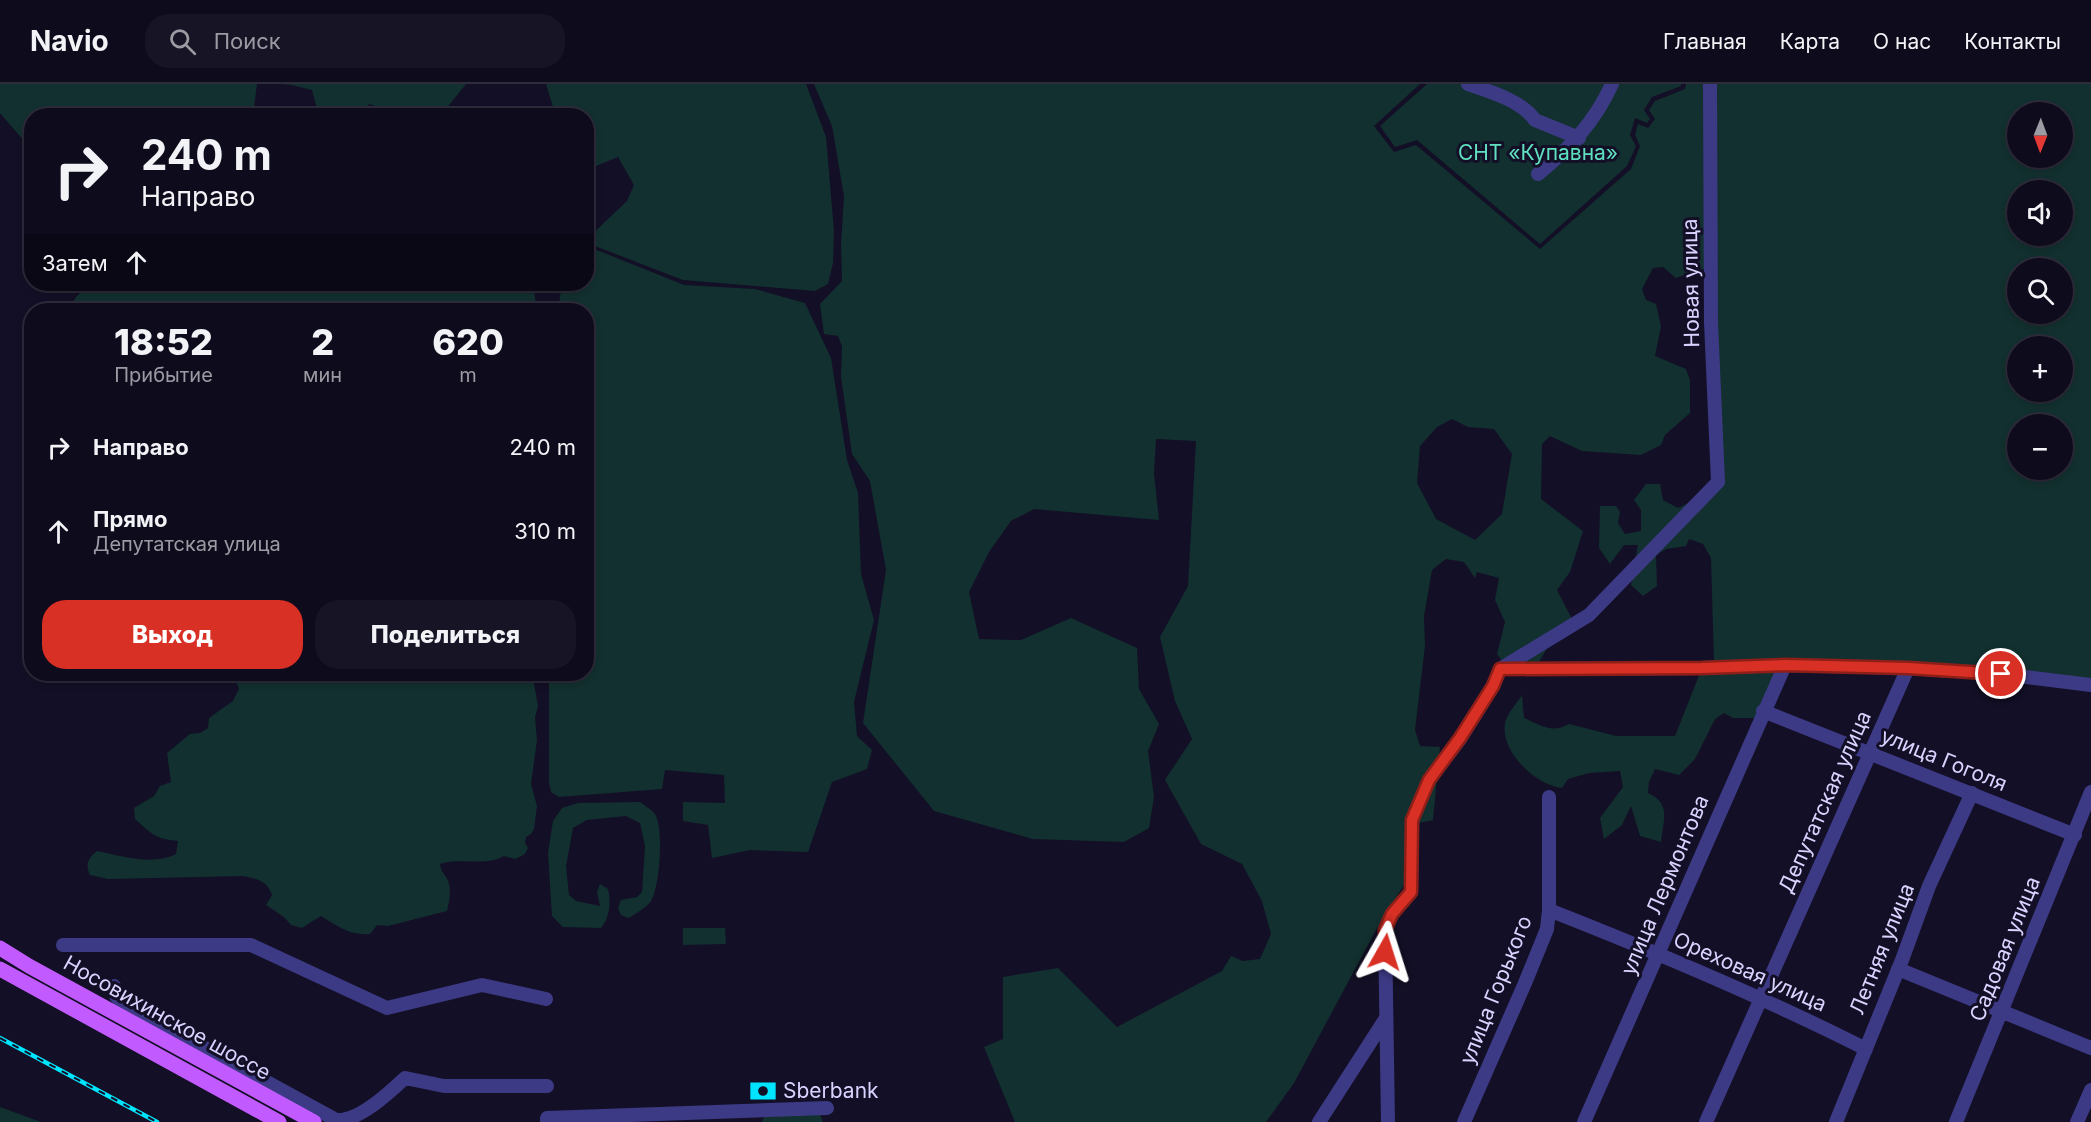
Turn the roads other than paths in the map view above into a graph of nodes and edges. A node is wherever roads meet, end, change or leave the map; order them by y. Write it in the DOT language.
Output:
graph roads {
  1 [pos="1468,84"];
  2 [pos="1612,84"];
  3 [pos="1710,84"];
  4 [pos="1579,138"];
  5 [pos="1538,174"];
  6 [pos="1785,665"];
  7 [pos="1908,668"];
  8 [pos="1500,669"];
  9 [pos="2091,685"];
  10 [pos="1763,711"];
  11 [pos="1869,753"];
  12 [pos="2091,792"];
  13 [pos="1971,793"];
  14 [pos="1549,797"];
  15 [pos="2075,835"];
  16 [pos="1549,910"];
  17 [pos="63,945"];
  18 [pos="0,948"];
  19 [pos="1659,954"];
  20 [pos="0,969"];
  21 [pos="1898,969"];
  22 [pos="114,986"];
  23 [pos="546,999"];
  24 [pos="1760,999"];
  25 [pos="2002,1012"];
  26 [pos="1386,1018"];
  27 [pos="2091,1048"];
  28 [pos="1866,1049"];
  29 [pos="547,1086"];
  30 [pos="2091,1090"];
  31 [pos="826,1113"];
  32 [pos="761,1116"];
  33 [pos="1322,1118"];
  34 [pos="279,1122"];
  35 [pos="314,1122"];
  36 [pos="547,1122"];
  37 [pos="1388,1122"];
  38 [pos="1464,1122"];
  39 [pos="1584,1122"];
  40 [pos="1706,1122"];
  41 [pos="1836,1122"];
  42 [pos="1956,1122"];
  43 [pos="2077,1122"];
  1 -- 4 [label="street"];
  2 -- 4 [label="street"];
  3 -- 8 [label="street, Новая улица"];
  4 -- 5 [label="street"];
  6 -- 7 [label="street"];
  6 -- 8 [label="street"];
  6 -- 10 [label="street, улица Лермонтова"];
  7 -- 9 [label="street"];
  7 -- 11 [label="street, Депутатская улица"];
  8 -- 26 [label="street"];
  10 -- 11 [label="street, улица Гоголя"];
  10 -- 19 [label="street, улица Лермонтова"];
  11 -- 13 [label="street, улица Гоголя"];
  11 -- 24 [label="street, Депутатская улица"];
  12 -- 15 [label="street, Садовая улица"];
  13 -- 15 [label="street, улица Гоголя"];
  13 -- 21 [label="street, Летняя улица"];
  14 -- 16 [label="street, улица Горького"];
  15 -- 25 [label="street, Садовая улица"];
  16 -- 19 [label="street, Ореховая улица"];
  16 -- 38 [label="street, улица Горького"];
  17 -- 23 [label="street"];
  18 -- 35 [label="main road, Носовихинское шоссе"];
  19 -- 24 [label="street, Ореховая улица"];
  19 -- 39 [label="street, улица Лермонтова"];
  20 -- 34 [label="main road, Носовихинское шоссе"];
  21 -- 25 [label="street"];
  21 -- 28 [label="street, Летняя улица"];
  22 -- 29 [label="street"];
  24 -- 28 [label="street, Ореховая улица"];
  24 -- 40 [label="street, Депутатская улица"];
  25 -- 27 [label="street"];
  25 -- 42 [label="street, Садовая улица"];
  26 -- 33 [label="street"];
  26 -- 37 [label="street"];
  28 -- 41 [label="street, Летняя улица"];
  30 -- 43 [label="street"];
  31 -- 32 [label="street"];
  32 -- 36 [label="street"];
}
